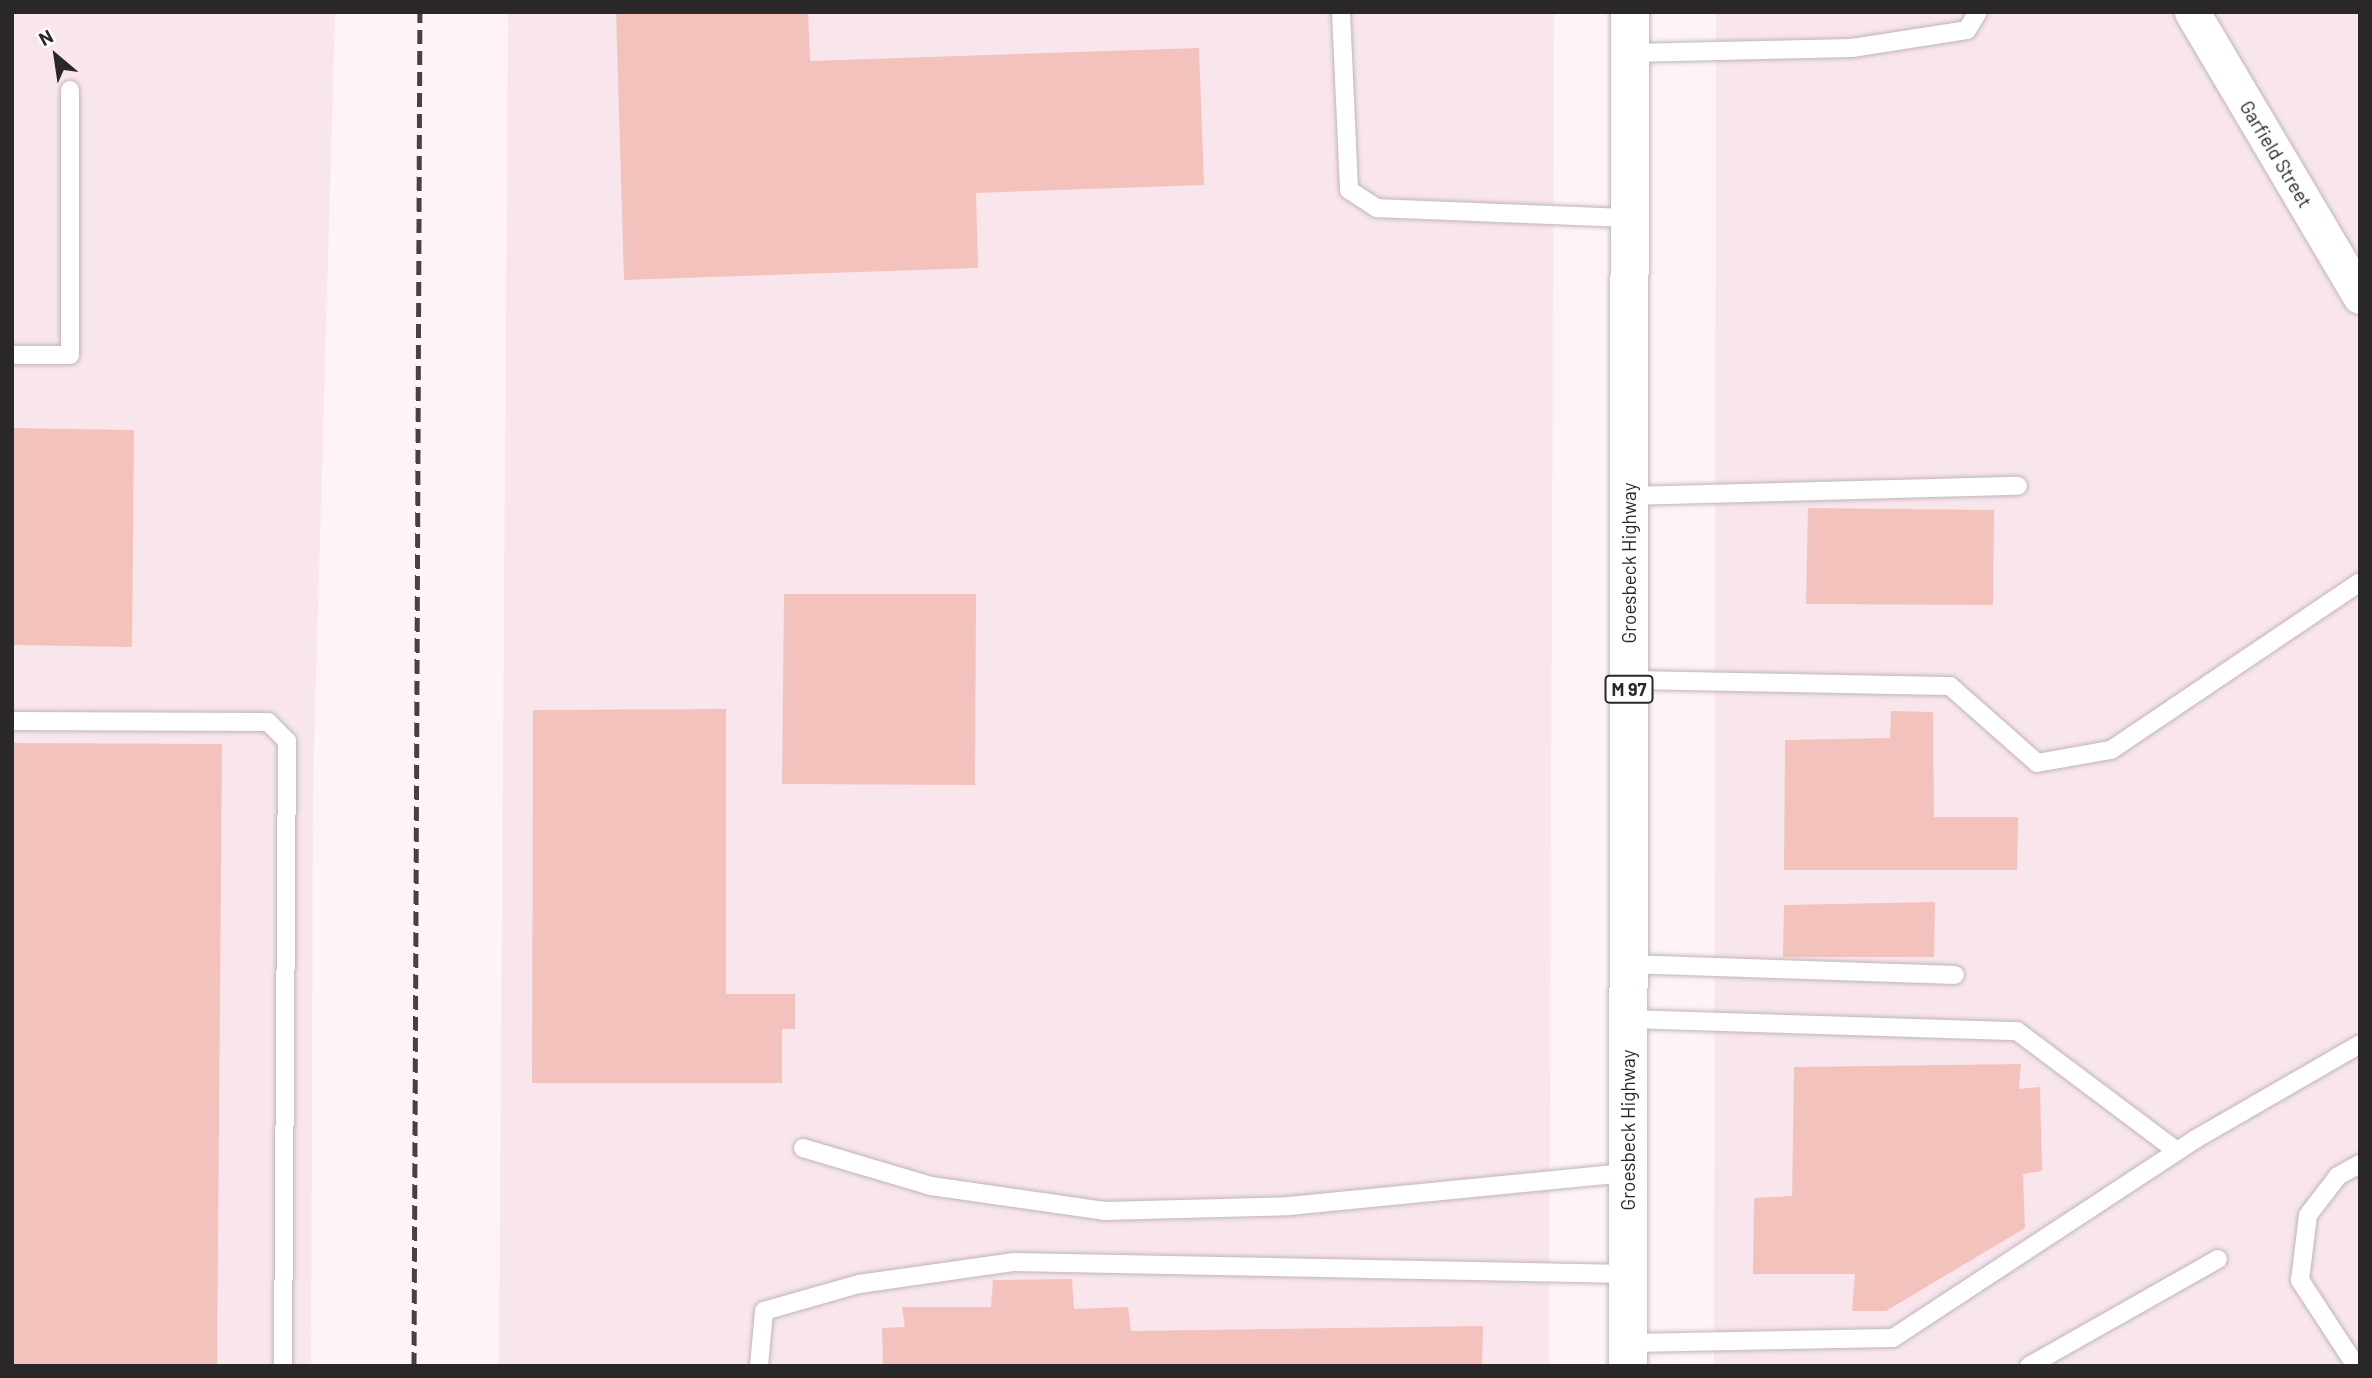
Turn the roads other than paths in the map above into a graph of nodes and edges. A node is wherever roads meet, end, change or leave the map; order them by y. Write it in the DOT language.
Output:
graph roads {
  1 [pos="1341,12"];
  2 [pos="1630,12"];
  3 [pos="1978,12"];
  4 [pos="2192,12"];
  5 [pos="1630,53"];
  6 [pos="70,90"];
  7 [pos="1630,218"];
  8 [pos="2360,296"];
  9 [pos="12,355"];
  10 [pos="2018,486"];
  11 [pos="1629,496"];
  12 [pos="2360,582"];
  13 [pos="1629,680"];
  14 [pos="12,721"];
  15 [pos="1629,964"];
  16 [pos="1955,975"];
  17 [pos="1629,1018"];
  18 [pos="2360,1044"];
  19 [pos="803,1148"];
  20 [pos="2177,1151"];
  21 [pos="2360,1164"];
  22 [pos="1628,1173"];
  23 [pos="2218,1259"];
  24 [pos="1628,1274"];
  25 [pos="1628,1355"];
  26 [pos="283,1366"];
  27 [pos="760,1366"];
  28 [pos="2029,1366"];
  29 [pos="2356,1366"];
  1 -- 7 [label="lane"];
  2 -- 5 [label="main road, Groesbeck Highway / M 97"];
  3 -- 5 [label="lane"];
  4 -- 8 [label="street, Garfield Street"];
  5 -- 7 [label="main road, Groesbeck Highway / M 97"];
  6 -- 9 [label="lane"];
  7 -- 11 [label="main road, Groesbeck Highway / M 97"];
  10 -- 11 [label="lane"];
  11 -- 13 [label="main road, Groesbeck Highway / M 97"];
  12 -- 13 [label="lane"];
  13 -- 15 [label="main road, Groesbeck Highway / M 97"];
  14 -- 26 [label="lane"];
  15 -- 16 [label="lane"];
  15 -- 17 [label="main road, Groesbeck Highway / M 97"];
  17 -- 20 [label="lane"];
  17 -- 22 [label="main road, Groesbeck Highway / M 97"];
  18 -- 20 [label="lane"];
  19 -- 22 [label="lane"];
  20 -- 25 [label="lane"];
  21 -- 29 [label="lane"];
  22 -- 24 [label="main road, Groesbeck Highway / M 97"];
  23 -- 28 [label="lane"];
  24 -- 25 [label="main road, Groesbeck Highway / M 97"];
  24 -- 27 [label="lane"];
}
